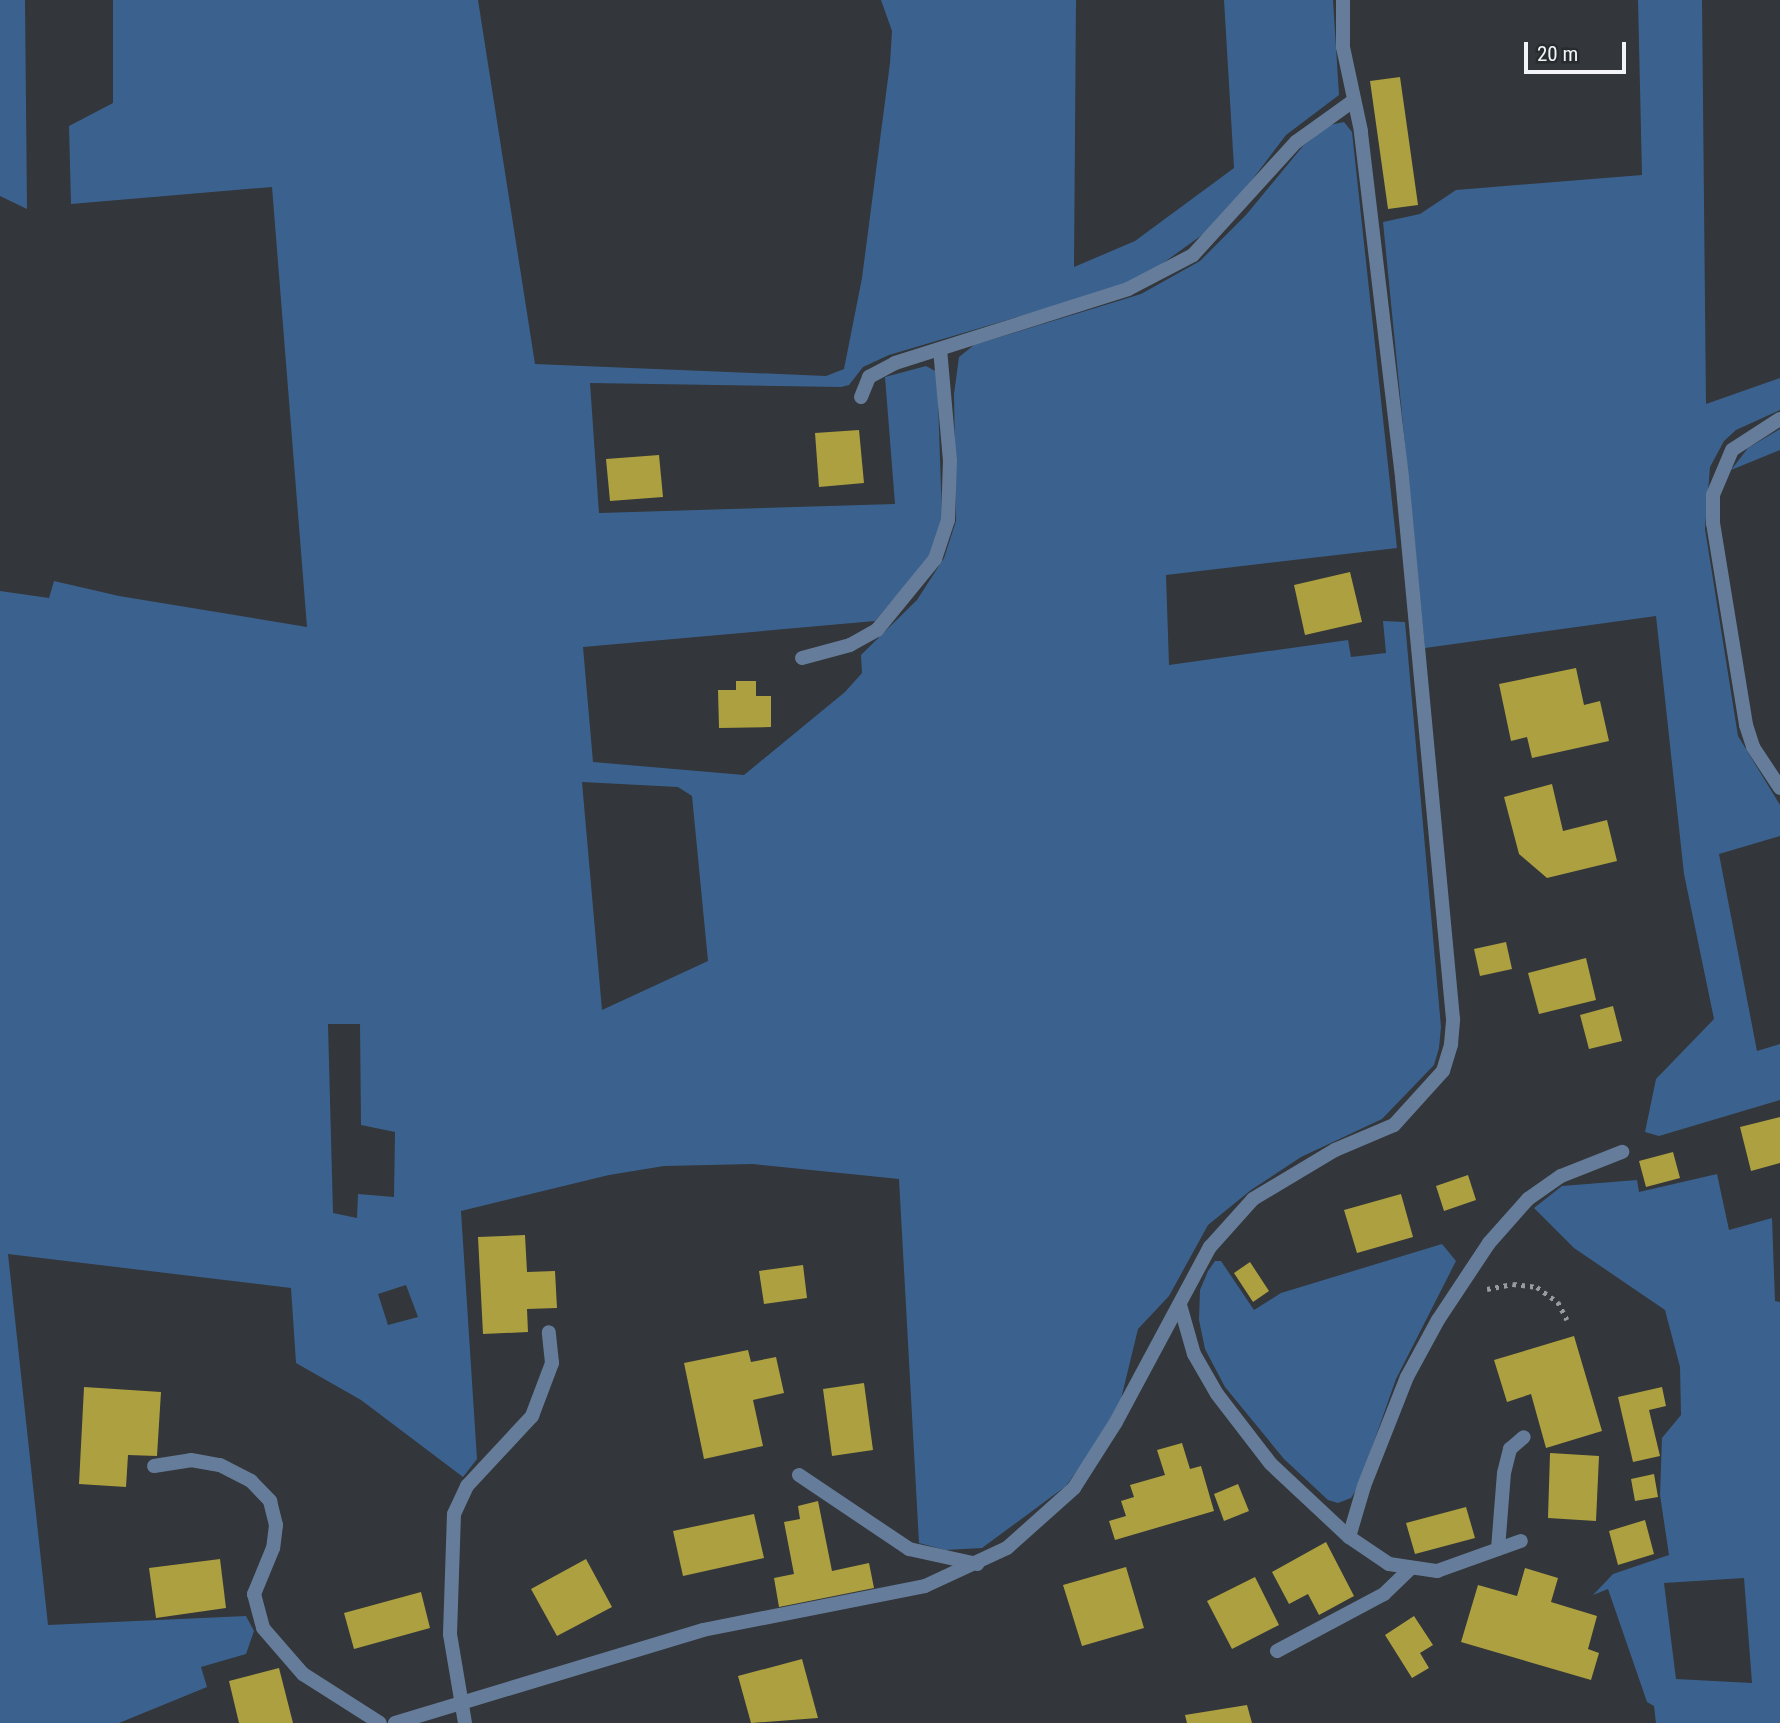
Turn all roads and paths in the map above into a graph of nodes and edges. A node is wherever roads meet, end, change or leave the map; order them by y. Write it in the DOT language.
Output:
graph roads {
  1 [pos="1343,0"];
  2 [pos="1353,101"];
  3 [pos="940,350"];
  4 [pos="860,397"];
  5 [pos="1780,419"];
  6 [pos="802,659"];
  7 [pos="1780,788"];
  8 [pos="1622,1152"];
  9 [pos="1452,1298"];
  10 [pos="1180,1304"];
  11 [pos="1567,1320"];
  12 [pos="549,1332"];
  13 [pos="1524,1437"];
  14 [pos="155,1466"];
  15 [pos="799,1475"];
  16 [pos="1349,1537"];
  17 [pos="1521,1541"];
  18 [pos="1498,1549"];
  19 [pos="979,1564"];
  20 [pos="1409,1570"];
  21 [pos="1277,1651"];
  22 [pos="463,1703"];
  23 [pos="380,1723"];
  24 [pos="395,1723"];
  25 [pos="465,1723"];
  1 -- 2 [label="street"];
  2 -- 3 [label="street"];
  2 -- 10 [label="street"];
  3 -- 4 [label="street"];
  3 -- 6 [label="street"];
  5 -- 7 [label="street"];
  8 -- 9 [label="street"];
  9 -- 11 [label="path"];
  9 -- 16 [label="street"];
  10 -- 16 [label="street"];
  10 -- 19 [label="street"];
  12 -- 22 [label="street"];
  13 -- 18 [label="street"];
  14 -- 23 [label="street"];
  15 -- 19 [label="street"];
  16 -- 20 [label="street"];
  17 -- 18 [label="street"];
  18 -- 20 [label="street"];
  19 -- 22 [label="street"];
  20 -- 21 [label="street"];
  22 -- 24 [label="street"];
  22 -- 25 [label="street"];
}
